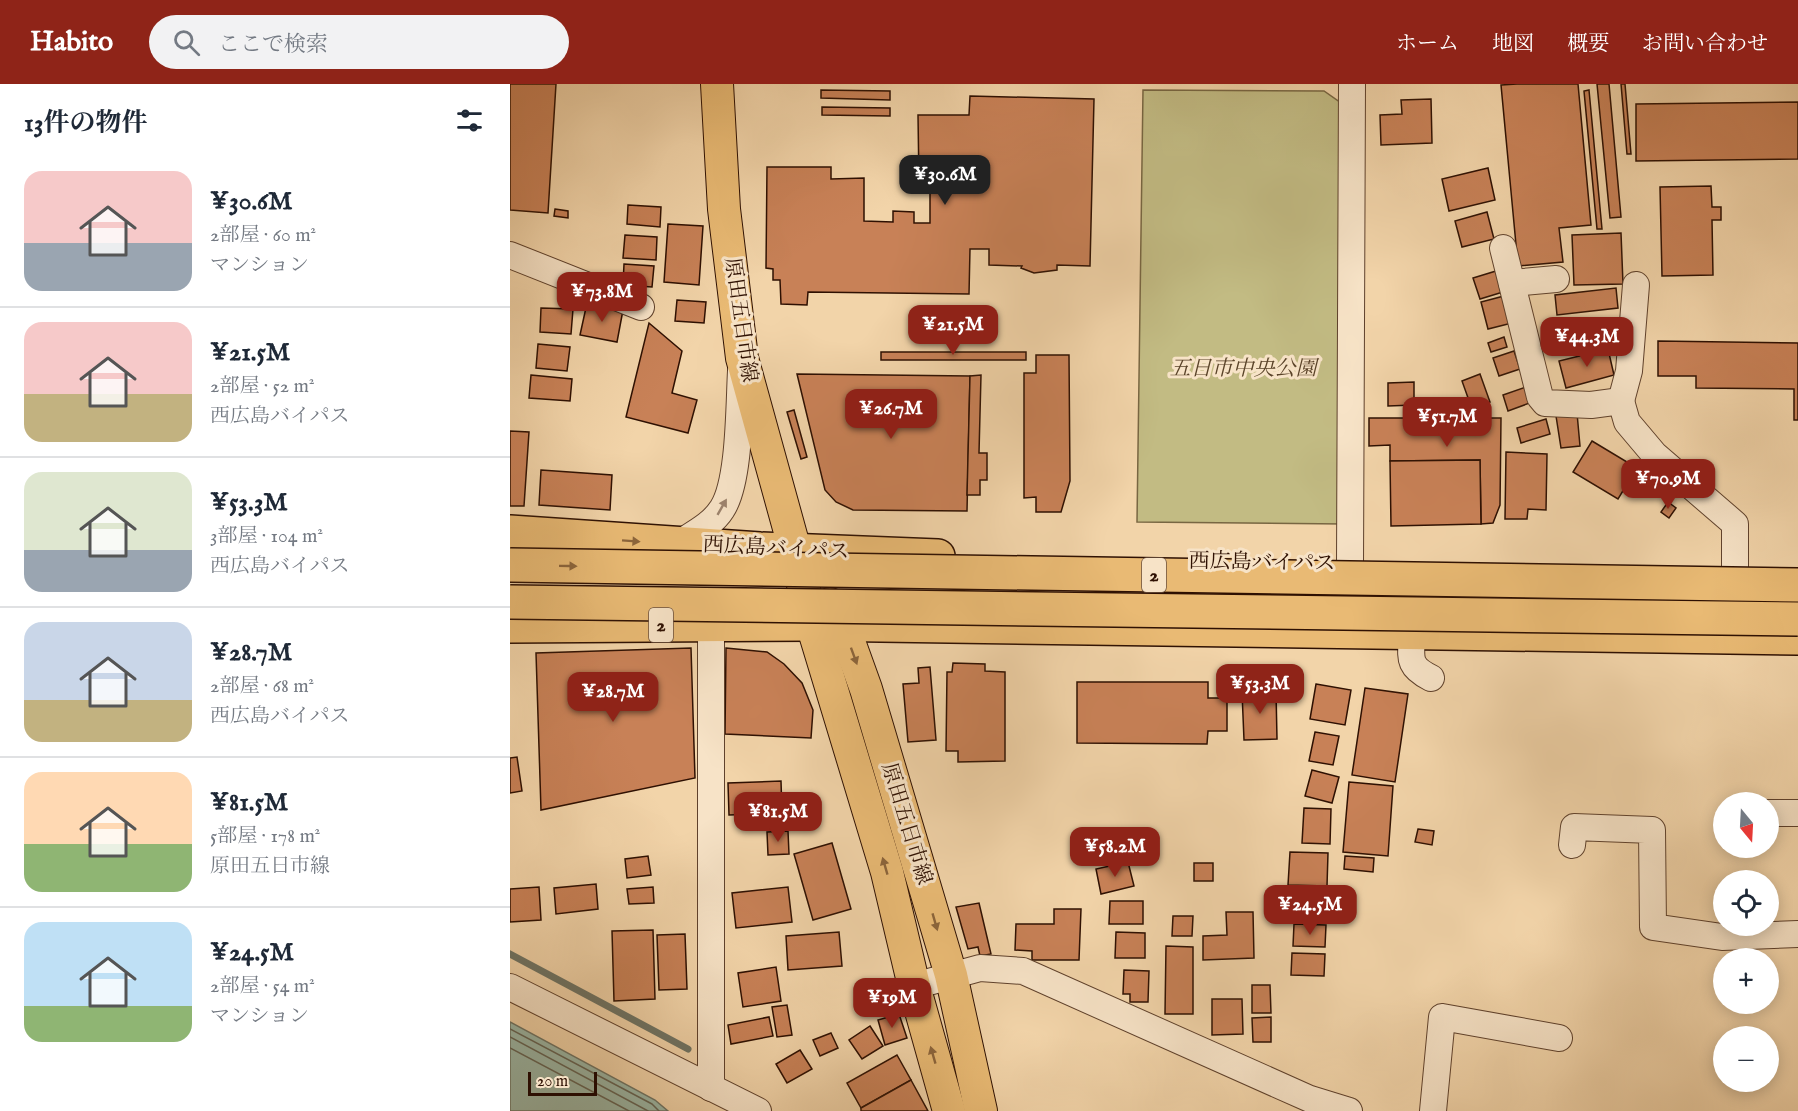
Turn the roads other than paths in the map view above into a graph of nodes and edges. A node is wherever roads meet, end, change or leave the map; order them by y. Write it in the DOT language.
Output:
graph roads {
  1 [pos="717,84"];
  2 [pos="1352,84"];
  3 [pos="1503,248"];
  4 [pos="510,255"];
  5 [pos="1556,279"];
  6 [pos="1512,283"];
  7 [pos="1636,285"];
  8 [pos="641,307"];
  9 [pos="742,358"];
  10 [pos="1622,401"];
  11 [pos="510,532"];
  12 [pos="678,544"];
  13 [pos="795,550"];
  14 [pos="1350,564"];
  15 [pos="510,565"];
  16 [pos="1735,568"];
  17 [pos="1798,569"];
  18 [pos="1798,585"];
  19 [pos="510,602"];
  20 [pos="1798,619"];
  21 [pos="711,624"];
  22 [pos="828,624"];
  23 [pos="510,626"];
  24 [pos="1412,634"];
  25 [pos="1798,638"];
  26 [pos="1431,678"];
  27 [pos="1779,813"];
  28 [pos="1798,813"];
  29 [pos="1572,845"];
  30 [pos="1798,934"];
  31 [pos="951,975"];
  32 [pos="914,986"];
  33 [pos="510,987"];
  34 [pos="1559,1038"];
  35 [pos="711,1088"];
  36 [pos="985,1106"];
  37 [pos="758,1111"];
  38 [pos="949,1111"];
  39 [pos="1349,1111"];
  40 [pos="1433,1111"];
  1 -- 9 [label="main road, 原田五日市線"];
  2 -- 14 [label="street"];
  3 -- 6 [label="street"];
  4 -- 8 [label="street"];
  5 -- 6 [label="street"];
  6 -- 10 [label="street"];
  7 -- 10 [label="street"];
  12 -- 9 [label="street, one-way"];
  9 -- 13 [label="main road, 原田五日市線"];
  10 -- 16 [label="street"];
  11 -- 12 [label="highway, 西広島バイパス / 2, one-way"];
  12 -- 13 [label="highway, 西広島バイパス / 2"];
  13 -- 14 [label="highway, 西広島バイパス / 2"];
  13 -- 22 [label="main road, 原田五日市線"];
  14 -- 16 [label="highway, 西広島バイパス / 2"];
  15 -- 18 [label="highway, 西広島バイパス / 2, one-way, bridge"];
  16 -- 17 [label="highway, 西広島バイパス / 2"];
  19 -- 20 [label="highway, 2, bridge"];
  21 -- 22 [label="highway, 2"];
  21 -- 23 [label="highway, 2"];
  21 -- 35 [label="street"];
  22 -- 24 [label="highway, 2"];
  22 -- 31 [label="main road, 原田五日市線, one-way"];
  32 -- 22 [label="main road, 原田五日市線, one-way"];
  24 -- 25 [label="highway, 2"];
  24 -- 26 [label="street"];
  27 -- 28 [label="street"];
  29 -- 30 [label="street"];
  31 -- 32 [label="street"];
  31 -- 36 [label="main road, 原田五日市線"];
  31 -- 39 [label="street"];
  38 -- 32 [label="main road, 原田五日市線, one-way"];
  33 -- 35 [label="street"];
  34 -- 40 [label="street"];
  35 -- 37 [label="street"];
}
